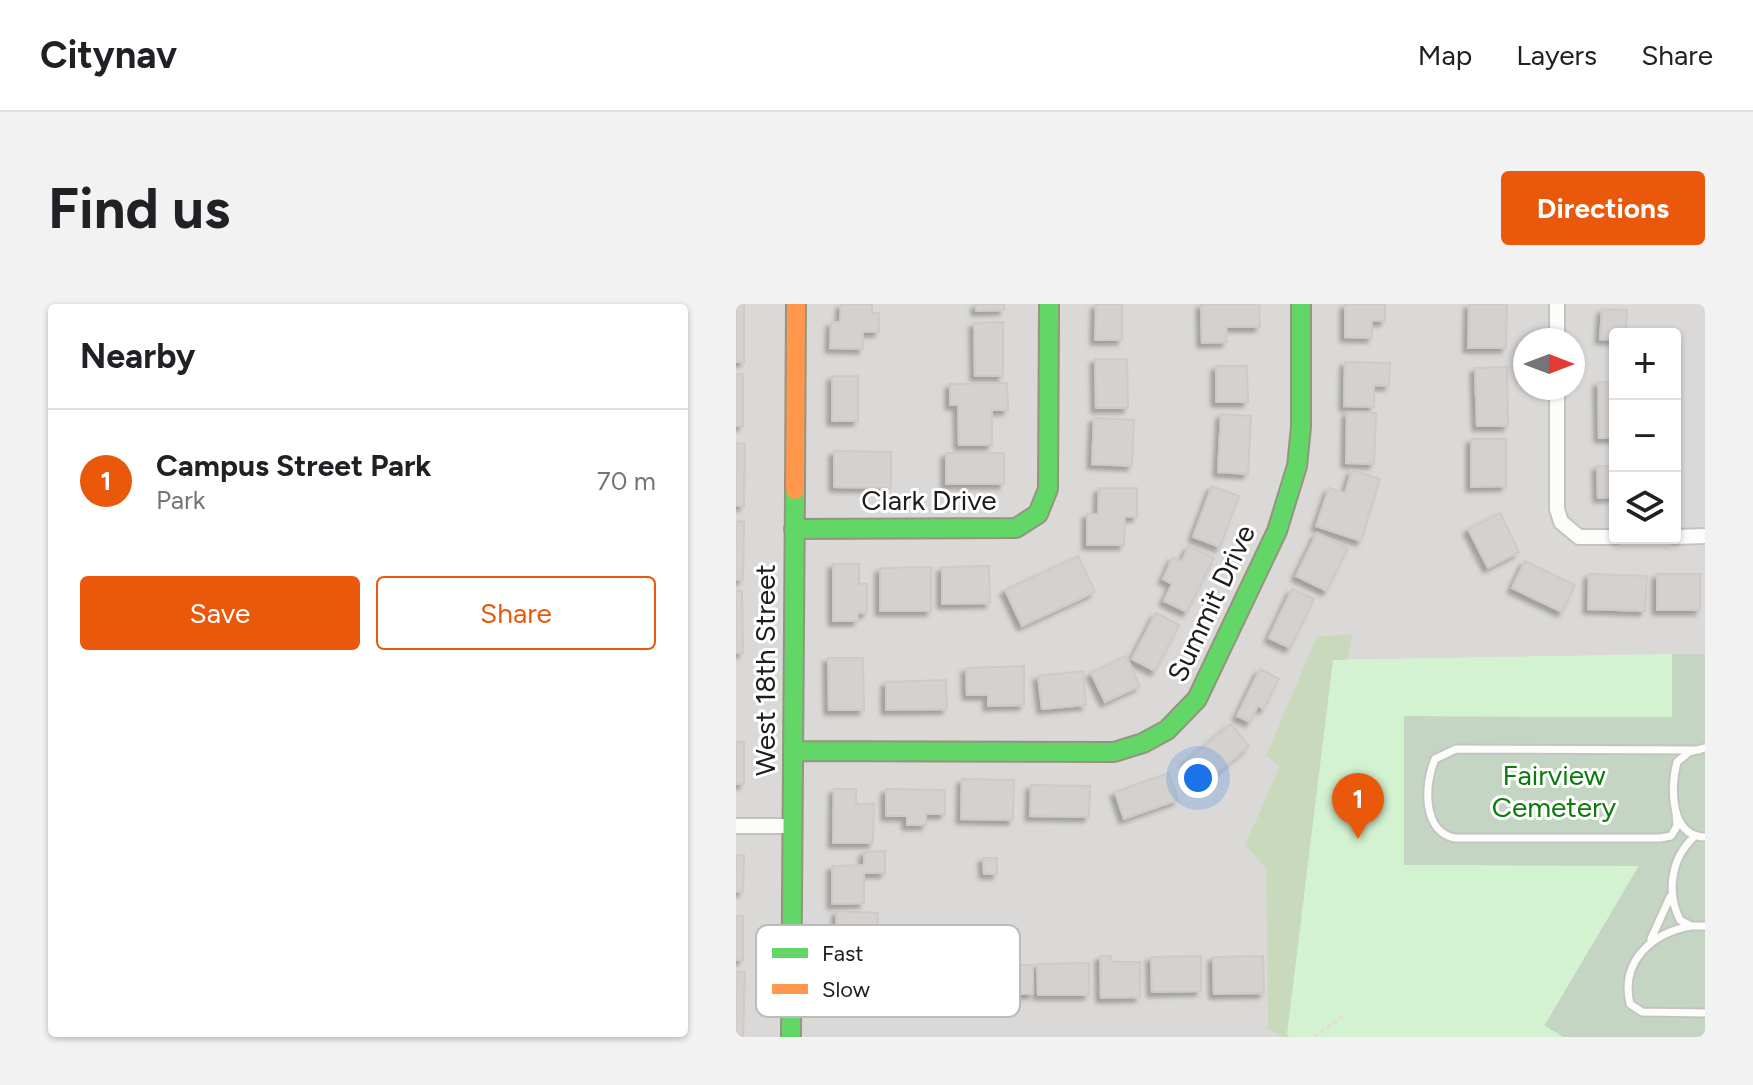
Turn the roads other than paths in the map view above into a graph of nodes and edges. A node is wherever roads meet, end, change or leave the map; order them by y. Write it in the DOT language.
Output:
graph roads {
  1 [pos="796,304"];
  2 [pos="1049,304"];
  3 [pos="1301,304"];
  4 [pos="1557,304"];
  5 [pos="1557,328"];
  6 [pos="1557,400"];
  7 [pos="794,529"];
  8 [pos="1705,536"];
  9 [pos="1609,537"];
  10 [pos="1681,537"];
  11 [pos="1657,749"];
  12 [pos="1702,749"];
  13 [pos="793,751"];
  14 [pos="1676,767"];
  15 [pos="1676,813"];
  16 [pos="736,826"];
  17 [pos="792,826"];
  18 [pos="1671,836"];
  19 [pos="1694,837"];
  20 [pos="1705,837"];
  21 [pos="1682,848"];
  22 [pos="1671,895"];
  23 [pos="792,925"];
  24 [pos="1691,926"];
  25 [pos="1705,926"];
  26 [pos="1651,939"];
  27 [pos="1705,1013"];
  28 [pos="791,1017"];
  29 [pos="791,1037"];
  1 -- 7 [label="street, West 18th Street"];
  2 -- 7 [label="street, Clark Drive"];
  3 -- 13 [label="street, Summit Drive"];
  4 -- 5 [label="street"];
  6 -- 9 [label="street"];
  7 -- 13 [label="street, West 18th Street"];
  8 -- 10 [label="street"];
  11 -- 12 [label="lane"];
  11 -- 14 [label="lane"];
  11 -- 18 [label="lane"];
  12 -- 14 [label="lane"];
  13 -- 17 [label="street, West 18th Street"];
  14 -- 15 [label="lane"];
  15 -- 18 [label="lane"];
  15 -- 19 [label="lane"];
  16 -- 17 [label="street"];
  17 -- 23 [label="street, West 18th Street"];
  18 -- 21 [label="lane"];
  19 -- 20 [label="lane"];
  19 -- 21 [label="lane"];
  21 -- 22 [label="lane"];
  22 -- 24 [label="lane"];
  22 -- 26 [label="lane"];
  24 -- 25 [label="lane"];
  24 -- 26 [label="lane"];
  26 -- 27 [label="lane"];
  28 -- 29 [label="street, West 18th Street"];
}
